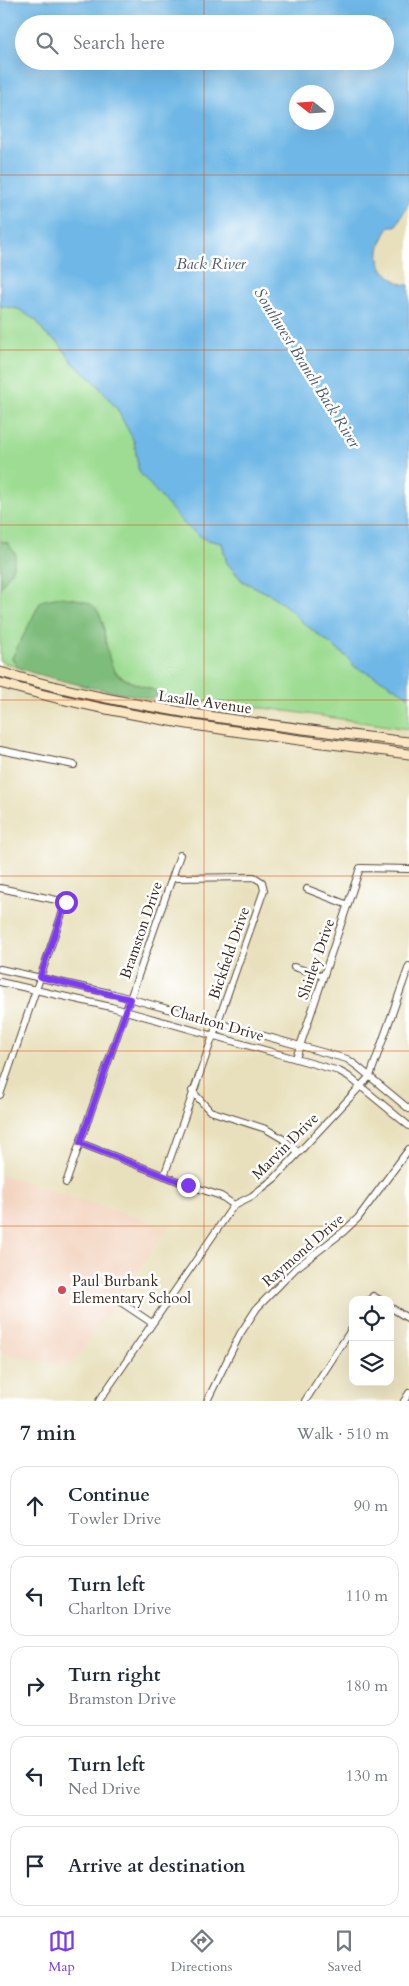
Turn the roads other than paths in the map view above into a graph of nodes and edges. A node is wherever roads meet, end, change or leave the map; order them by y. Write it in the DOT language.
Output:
graph roads {
  1 [pos="0,672"];
  2 [pos="0,683"];
  3 [pos="409,742"];
  4 [pos="0,750"];
  5 [pos="409,754"];
  6 [pos="74,764"];
  7 [pos="180,855"];
  8 [pos="409,870"];
  9 [pos="172,878"];
  10 [pos="0,888"];
  11 [pos="307,889"];
  12 [pos="348,905"];
  13 [pos="409,966"];
  14 [pos="294,967"];
  15 [pos="0,969"];
  16 [pos="323,976"];
  17 [pos="40,977"];
  18 [pos="0,982"];
  19 [pos="36,990"];
  20 [pos="130,999"];
  21 [pos="126,1011"];
  22 [pos="218,1023"];
  23 [pos="214,1036"];
  24 [pos="299,1046"];
  25 [pos="296,1058"];
  26 [pos="370,1076"];
  27 [pos="361,1086"];
  28 [pos="192,1091"];
  29 [pos="0,1095"];
  30 [pos="409,1109"];
  31 [pos="409,1126"];
  32 [pos="80,1143"];
  33 [pos="409,1149"];
  34 [pos="298,1152"];
  35 [pos="164,1176"];
  36 [pos="66,1183"];
  37 [pos="234,1205"];
  38 [pos="122,1303"];
  39 [pos="394,1310"];
  40 [pos="409,1319"];
  41 [pos="152,1323"];
  42 [pos="349,1333"];
  43 [pos="409,1393"];
  44 [pos="99,1401"];
  45 [pos="207,1401"];
  46 [pos="305,1401"];
  47 [pos="404,1401"];
  1 -- 3 [label="main road, Lasalle Avenue"];
  2 -- 5 [label="main road, Lasalle Avenue"];
  4 -- 6 [label="street"];
  7 -- 9 [label="street, Bramston Drive"];
  8 -- 12 [label="street, Shirley Drive"];
  9 -- 20 [label="street, Bramston Drive"];
  9 -- 22 [label="street, Bickfield Drive"];
  10 -- 17 [label="street"];
  11 -- 12 [label="street"];
  12 -- 16 [label="street, Shirley Drive"];
  13 -- 26 [label="street, Marvin Drive"];
  14 -- 16 [label="street"];
  15 -- 17 [label="street, Charlton Drive"];
  16 -- 24 [label="street, Shirley Drive"];
  17 -- 19 [label="street"];
  17 -- 20 [label="street, Charlton Drive"];
  18 -- 19 [label="street, Charlton Drive"];
  19 -- 21 [label="street, Charlton Drive"];
  19 -- 29 [label="street"];
  20 -- 21 [label="street, Bramston Drive"];
  20 -- 22 [label="street, Charlton Drive"];
  21 -- 23 [label="street, Charlton Drive"];
  21 -- 32 [label="street, Bramston Drive"];
  22 -- 23 [label="street, Bickfield Drive"];
  22 -- 24 [label="street, Charlton Drive"];
  23 -- 25 [label="street, Charlton Drive"];
  23 -- 28 [label="street, Bickfield Drive"];
  24 -- 25 [label="street, Shirley Drive"];
  24 -- 26 [label="street, Charlton Drive"];
  25 -- 27 [label="street, Charlton Drive"];
  26 -- 27 [label="street, Marvin Drive"];
  26 -- 30 [label="street, Charlton Drive"];
  27 -- 31 [label="street, Charlton Drive"];
  27 -- 34 [label="street, Marvin Drive"];
  28 -- 34 [label="street"];
  28 -- 35 [label="street, Bickfield Drive"];
  32 -- 35 [label="street"];
  32 -- 36 [label="street, Bramston Drive"];
  33 -- 45 [label="street, Raymond Drive"];
  34 -- 37 [label="street, Marvin Drive"];
  35 -- 37 [label="street"];
  37 -- 41 [label="street, Marvin Drive"];
  38 -- 41 [label="street"];
  39 -- 40 [label="street"];
  41 -- 44 [label="street, Marvin Drive"];
  42 -- 46 [label="street"];
  43 -- 47 [label="street"];
}
